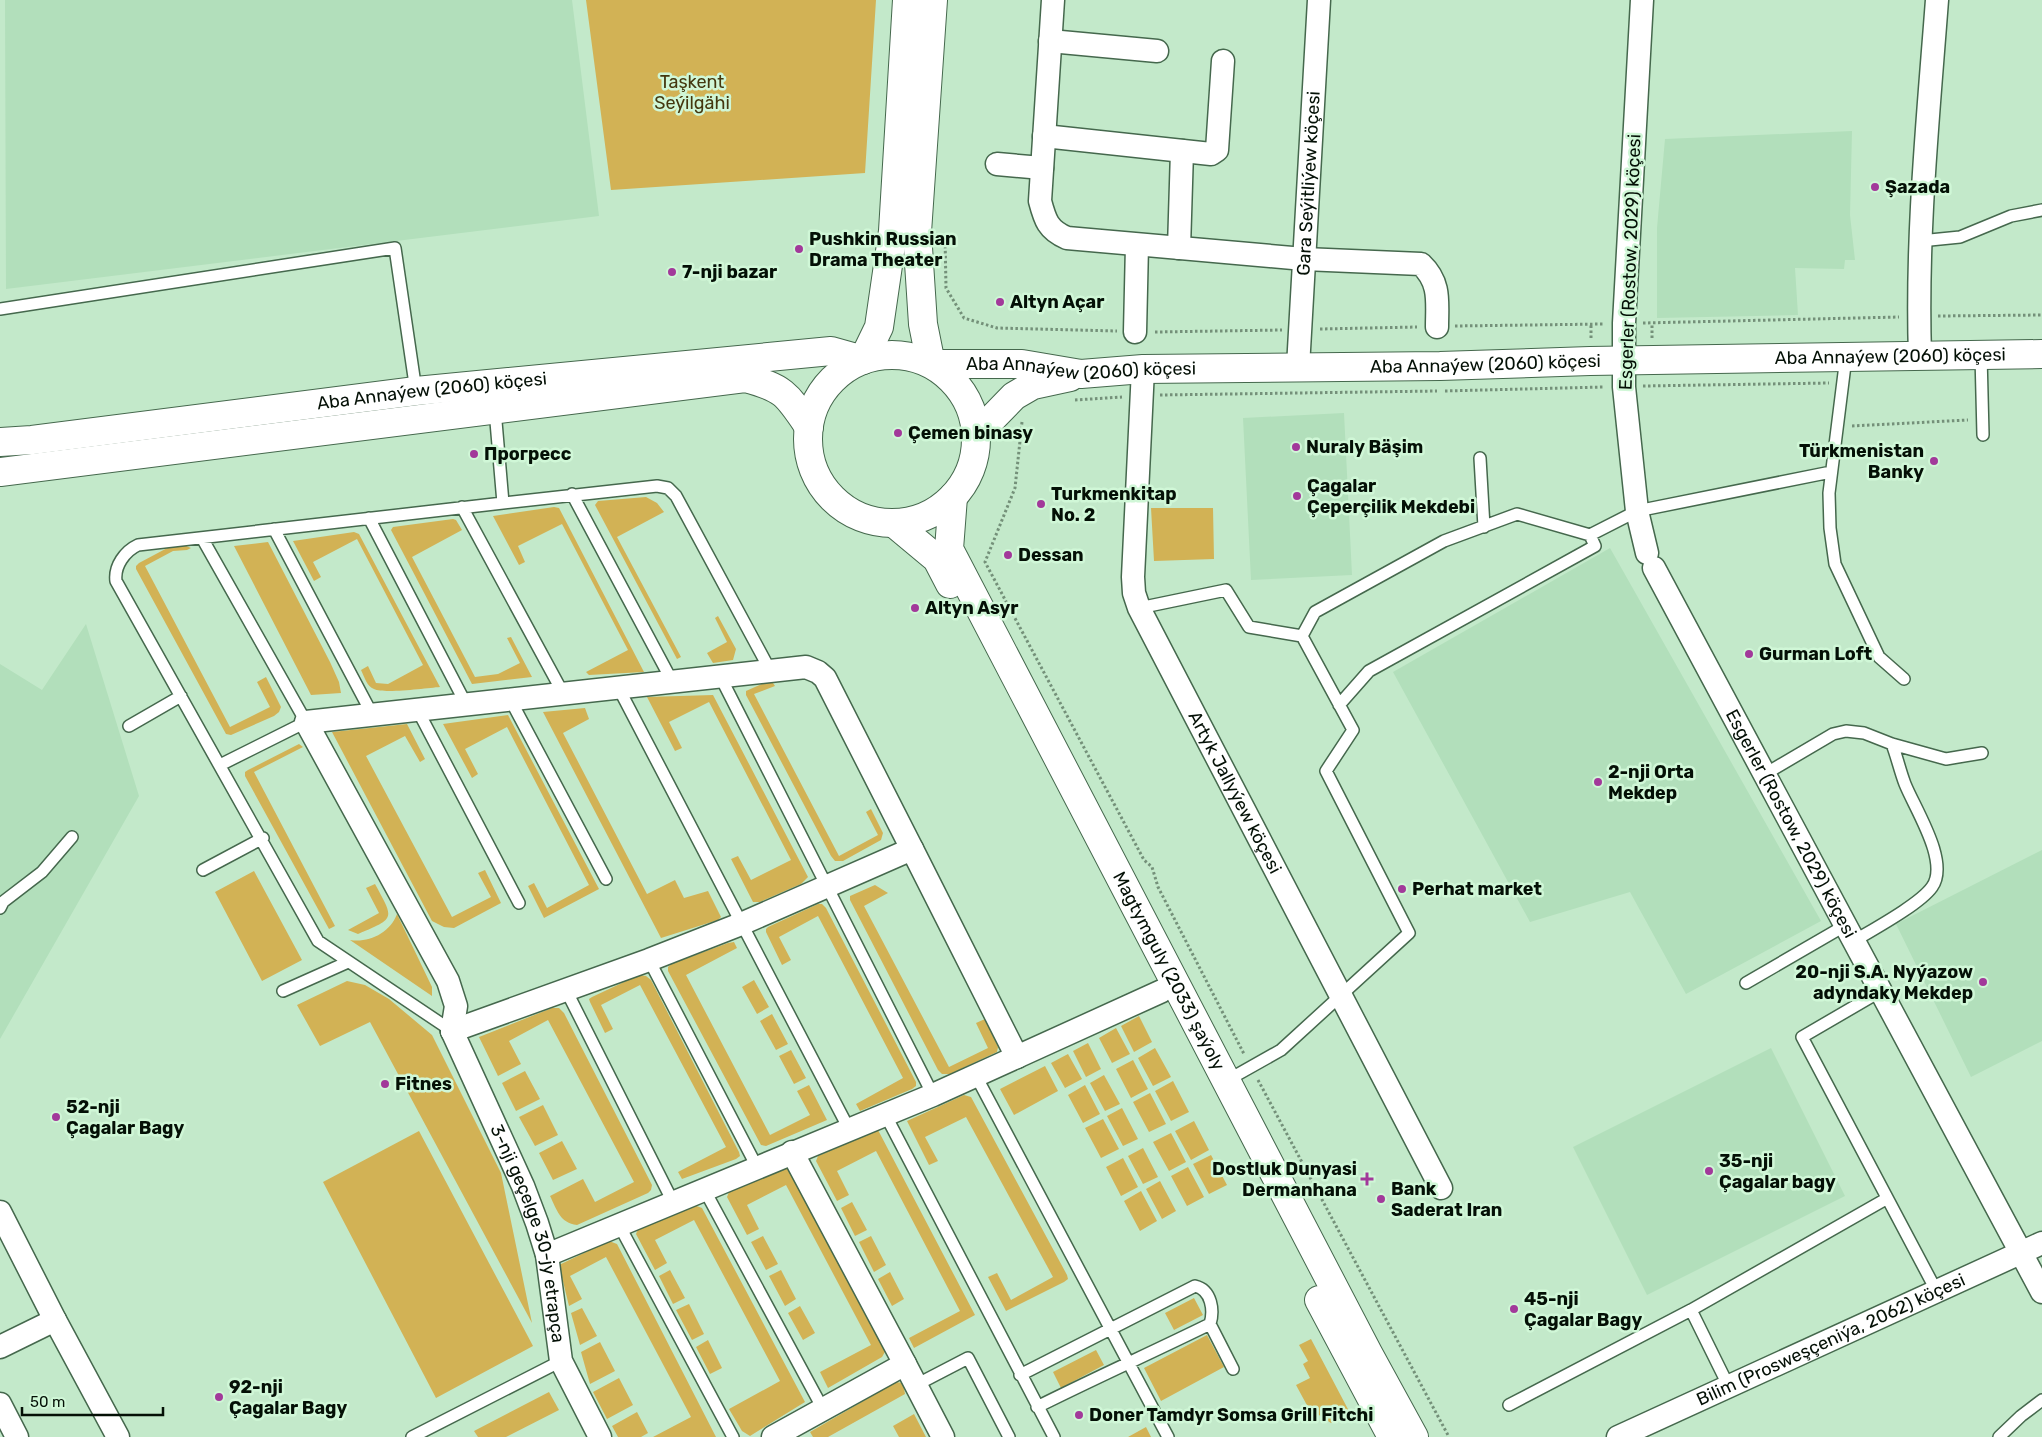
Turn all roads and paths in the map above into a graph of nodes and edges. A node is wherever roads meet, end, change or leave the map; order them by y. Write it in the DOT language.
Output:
graph roads {
  1 [pos="906,0"];
  2 [pos="934,0"];
  3 [pos="1048,0"];
  4 [pos="1319,0"];
  5 [pos="1642,0"];
  6 [pos="1938,0"];
  7 [pos="1050,41"];
  8 [pos="1156,51"];
  9 [pos="1223,61"];
  10 [pos="1044,136"];
  11 [pos="1182,151"];
  12 [pos="997,164"];
  13 [pos="1042,168"];
  14 [pos="2042,210"];
  15 [pos="1915,229"];
  16 [pos="1137,244"];
  17 [pos="1179,248"];
  18 [pos="1304,260"];
  19 [pos="0,309"];
  20 [pos="1437,327"];
  21 [pos="1135,332"];
  22 [pos="2042,354"];
  23 [pos="1920,356"];
  24 [pos="1981,356"];
  25 [pos="1846,357"];
  26 [pos="863,360"];
  27 [pos="1624,361"];
  28 [pos="931,364"];
  29 [pos="1298,368"];
  30 [pos="1143,370"];
  31 [pos="1081,374"];
  32 [pos="416,392"];
  33 [pos="495,408"];
  34 [pos="1983,419"];
  35 [pos="809,427"];
  36 [pos="1837,427"];
  37 [pos="976,435"];
  38 [pos="1984,435"];
  39 [pos="0,442"];
  40 [pos="1480,458"];
  41 [pos="0,472"];
  42 [pos="1831,472"];
  43 [pos="572,494"];
  44 [pos="953,497"];
  45 [pos="502,502"];
  46 [pos="462,507"];
  47 [pos="1637,511"];
  48 [pos="369,518"];
  49 [pos="895,524"];
  50 [pos="1484,526"];
  51 [pos="274,530"];
  52 [pos="1590,535"];
  53 [pos="202,538"];
  54 [pos="1139,608"];
  55 [pos="1302,636"];
  56 [pos="770,670"];
  57 [pos="720,676"];
  58 [pos="1904,680"];
  59 [pos="672,681"];
  60 [pos="618,687"];
  61 [pos="563,693"];
  62 [pos="181,696"];
  63 [pos="510,699"];
  64 [pos="466,704"];
  65 [pos="1339,705"];
  66 [pos="417,709"];
  67 [pos="372,714"];
  68 [pos="306,722"];
  69 [pos="129,726"];
  70 [pos="1892,744"];
  71 [pos="1982,753"];
  72 [pos="220,765"];
  73 [pos="1765,774"];
  74 [pos="72,836"];
  75 [pos="262,838"];
  76 [pos="912,850"];
  77 [pos="203,870"];
  78 [pos="606,879"];
  79 [pos="828,886"];
  80 [pos="519,903"];
  81 [pos="0,908"];
  82 [pos="741,924"];
  83 [pos="1850,933"];
  84 [pos="649,960"];
  85 [pos="348,962"];
  86 [pos="1746,983"];
  87 [pos="566,990"];
  88 [pos="1162,990"];
  89 [pos="283,991"];
  90 [pos="1881,991"];
  91 [pos="1340,996"];
  92 [pos="452,1031"];
  93 [pos="1017,1057"];
  94 [pos="976,1076"];
  95 [pos="1226,1081"];
  96 [pos="933,1095"];
  97 [pos="885,1114"];
  98 [pos="849,1129"];
  99 [pos="792,1152"];
  100 [pos="757,1167"];
  101 [pos="1442,1188"];
  102 [pos="704,1189"];
  103 [pos="1886,1199"];
  104 [pos="673,1202"];
  105 [pos="0,1212"];
  106 [pos="618,1225"];
  107 [pos="2042,1243"];
  108 [pos="2021,1254"];
  109 [pos="547,1255"];
  110 [pos="1937,1292"];
  111 [pos="2042,1292"];
  112 [pos="1691,1310"];
  113 [pos="55,1320"];
  114 [pos="1210,1324"];
  115 [pos="1110,1328"];
  116 [pos="0,1347"];
  117 [pos="560,1361"];
  118 [pos="1130,1363"];
  119 [pos="905,1364"];
  120 [pos="1233,1369"];
  121 [pos="1020,1375"];
  122 [pos="916,1385"];
  123 [pos="1729,1387"];
  124 [pos="2042,1400"];
  125 [pos="0,1404"];
  126 [pos="1509,1405"];
  127 [pos="1037,1407"];
  128 [pos="824,1409"];
  129 [pos="786,1434"];
  130 [pos="16,1437"];
  131 [pos="118,1437"];
  132 [pos="412,1437"];
  133 [pos="600,1437"];
  134 [pos="733,1437"];
  135 [pos="942,1437"];
  136 [pos="1009,1437"];
  137 [pos="1054,1437"];
  138 [pos="1168,1437"];
  139 [pos="1392,1437"];
  140 [pos="1414,1437"];
  141 [pos="1618,1437"];
  142 [pos="1999,1437"];
  1 -- 26 [label="main road"];
  2 -- 28 [label="main road"];
  3 -- 7 [label="street"];
  4 -- 18 [label="street, Gara Seýitliýew köçesi"];
  5 -- 27 [label="street, Esgerler (Rostow, 2029) köçesi"];
  6 -- 15 [label="street"];
  7 -- 8 [label="street"];
  7 -- 10 [label="street"];
  9 -- 11 [label="street"];
  10 -- 11 [label="street"];
  10 -- 13 [label="street"];
  11 -- 17 [label="street"];
  12 -- 13 [label="street"];
  13 -- 16 [label="street"];
  14 -- 15 [label="lane"];
  15 -- 23 [label="street"];
  16 -- 17 [label="street"];
  16 -- 21 [label="street"];
  17 -- 18 [label="street"];
  18 -- 20 [label="street"];
  18 -- 29 [label="street, Gara Seýitliýew köçesi"];
  19 -- 32 [label="lane"];
  22 -- 24 [label="main road, Aba Annaýew (2060) köçesi"];
  23 -- 24 [label="main road, Aba Annaýew (2060) köçesi"];
  23 -- 25 [label="main road, Aba Annaýew (2060) köçesi"];
  24 -- 34 [label="lane"];
  25 -- 27 [label="main road, Aba Annaýew (2060) köçesi"];
  25 -- 36 [label="lane"];
  26 -- 28 [label="main road"];
  26 -- 32 [label="main road, Aba Annaýew (2060) köçesi"];
  26 -- 35 [label="main road"];
  27 -- 29 [label="main road, Aba Annaýew (2060) köçesi"];
  27 -- 47 [label="street, Esgerler (Rostow, 2029) köçesi"];
  28 -- 31 [label="main road, Aba Annaýew (2060) köçesi"];
  28 -- 37 [label="main road"];
  29 -- 30 [label="main road, Aba Annaýew (2060) köçesi"];
  30 -- 31 [label="main road, Aba Annaýew (2060) köçesi"];
  30 -- 54 [label="street, Artyk Jallyýew köçesi"];
  31 -- 37 [label="main road"];
  32 -- 39 [label="main road, Aba Annaýew (2060) köçesi"];
  33 -- 35 [label="main road, Aba Annaýew (2060) köçesi"];
  33 -- 41 [label="main road, Aba Annaýew (2060) köçesi"];
  33 -- 45 [label="lane"];
  34 -- 36 [label="path"];
  34 -- 38 [label="lane"];
  35 -- 49 [label="main road"];
  36 -- 42 [label="lane"];
  37 -- 44 [label="main road"];
  40 -- 50 [label="lane"];
  42 -- 47 [label="lane"];
  42 -- 58 [label="lane"];
  43 -- 45 [label="lane"];
  43 -- 56 [label="lane"];
  43 -- 59 [label="lane"];
  44 -- 49 [label="main road"];
  44 -- 95 [label="main road, Magtymguly (2033) şaýoly"];
  45 -- 46 [label="lane"];
  46 -- 48 [label="lane"];
  46 -- 61 [label="lane"];
  47 -- 52 [label="lane"];
  47 -- 73 [label="street, Esgerler (Rostow, 2029) köçesi"];
  48 -- 51 [label="lane"];
  48 -- 64 [label="lane"];
  49 -- 88 [label="main road, Magtymguly (2033) şaýoly"];
  50 -- 52 [label="lane"];
  50 -- 55 [label="lane"];
  51 -- 53 [label="lane"];
  51 -- 67 [label="lane"];
  52 -- 65 [label="lane"];
  53 -- 62 [label="lane"];
  53 -- 68 [label="lane"];
  54 -- 55 [label="lane"];
  54 -- 91 [label="street, Artyk Jallyýew köçesi"];
  55 -- 65 [label="lane"];
  56 -- 57 [label="street"];
  56 -- 76 [label="street"];
  57 -- 59 [label="street"];
  57 -- 79 [label="lane"];
  59 -- 60 [label="street"];
  60 -- 61 [label="street"];
  60 -- 82 [label="lane"];
  61 -- 63 [label="street"];
  62 -- 69 [label="lane"];
  62 -- 72 [label="lane"];
  63 -- 64 [label="street"];
  63 -- 78 [label="lane"];
  64 -- 66 [label="street"];
  65 -- 91 [label="lane"];
  66 -- 67 [label="street"];
  66 -- 80 [label="lane"];
  67 -- 68 [label="street"];
  68 -- 72 [label="lane"];
  68 -- 92 [label="street"];
  70 -- 71 [label="lane"];
  70 -- 73 [label="lane"];
  70 -- 83 [label="lane"];
  72 -- 75 [label="lane"];
  73 -- 83 [label="street, Esgerler (Rostow, 2029) köçesi"];
  74 -- 81 [label="lane"];
  75 -- 77 [label="lane"];
  75 -- 85 [label="lane"];
  76 -- 79 [label="street"];
  76 -- 93 [label="street"];
  79 -- 82 [label="street"];
  79 -- 96 [label="lane"];
  82 -- 84 [label="street"];
  82 -- 98 [label="lane"];
  83 -- 86 [label="lane"];
  83 -- 90 [label="street, Esgerler (Rostow, 2029) köçesi"];
  84 -- 87 [label="street"];
  84 -- 100 [label="lane"];
  85 -- 89 [label="lane"];
  85 -- 92 [label="lane"];
  87 -- 92 [label="street"];
  87 -- 104 [label="lane"];
  88 -- 93 [label="street"];
  88 -- 139 [label="main road, Magtymguly (2033) şaýoly"];
  90 -- 103 [label="lane"];
  90 -- 108 [label="street, Esgerler (Rostow, 2029) köçesi"];
  91 -- 95 [label="lane"];
  91 -- 101 [label="street, Artyk Jallyýew köçesi"];
  92 -- 109 [label="street, 3-nji geçelge 30-jy etrapça"];
  93 -- 94 [label="street"];
  94 -- 96 [label="street"];
  94 -- 115 [label="lane"];
  95 -- 140 [label="main road, Magtymguly (2033) şaýoly"];
  96 -- 97 [label="street"];
  97 -- 98 [label="street"];
  97 -- 121 [label="lane"];
  98 -- 99 [label="street"];
  99 -- 100 [label="street"];
  99 -- 119 [label="street"];
  100 -- 102 [label="street"];
  102 -- 104 [label="street"];
  102 -- 128 [label="lane"];
  103 -- 110 [label="lane"];
  103 -- 112 [label="lane"];
  104 -- 106 [label="street"];
  105 -- 113 [label="street"];
  106 -- 109 [label="street"];
  106 -- 134 [label="lane"];
  107 -- 108 [label="street, Bilim (Prosweşçeniýa, 2062) köçesi"];
  108 -- 110 [label="street, Bilim (Prosweşçeniýa, 2062) köçesi"];
  108 -- 111 [label="street, Esgerler (Rostow, 2029) köçesi"];
  109 -- 117 [label="street, 3-nji geçelge 30-jy etrapça"];
  110 -- 123 [label="street, Bilim (Prosweşçeniýa, 2062) köçesi"];
  112 -- 123 [label="lane"];
  112 -- 126 [label="lane"];
  113 -- 116 [label="street"];
  113 -- 131 [label="street"];
  114 -- 115 [label="lane"];
  114 -- 118 [label="lane"];
  114 -- 120 [label="lane"];
  115 -- 118 [label="lane"];
  115 -- 121 [label="lane"];
  117 -- 132 [label="lane"];
  117 -- 133 [label="street, 3-nji geçelge 30-jy etrapça"];
  118 -- 127 [label="lane"];
  118 -- 138 [label="lane"];
  119 -- 122 [label="street"];
  119 -- 128 [label="street"];
  121 -- 127 [label="lane"];
  122 -- 135 [label="street"];
  122 -- 136 [label="lane"];
  123 -- 141 [label="street, Bilim (Prosweşçeniýa, 2062) köçesi"];
  124 -- 142 [label="lane"];
  125 -- 130 [label="street"];
  127 -- 137 [label="lane"];
  128 -- 129 [label="street"];
}
